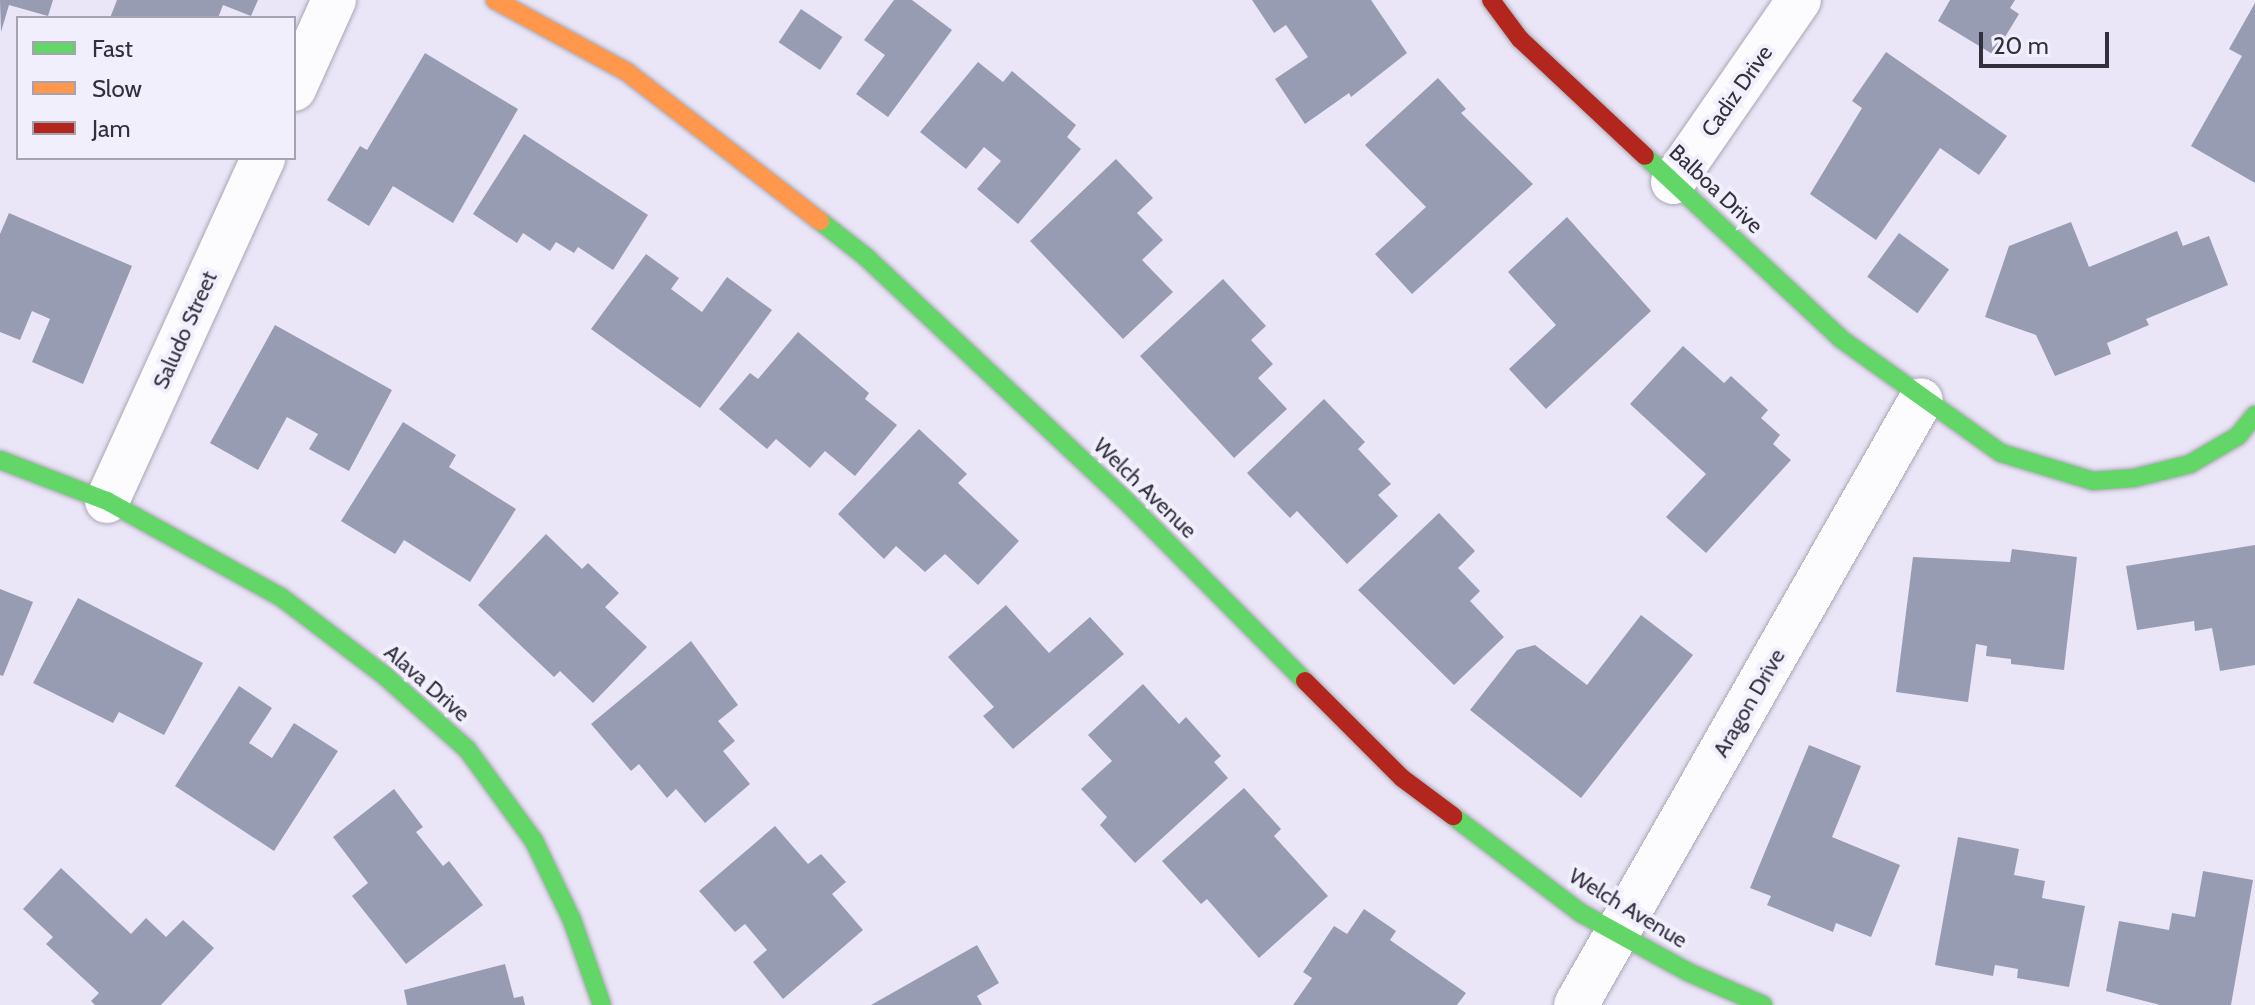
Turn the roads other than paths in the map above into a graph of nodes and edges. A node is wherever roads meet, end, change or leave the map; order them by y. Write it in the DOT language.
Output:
graph roads {
  1 [pos="334,0"];
  2 [pos="495,0"];
  3 [pos="1491,0"];
  4 [pos="1799,0"];
  5 [pos="296,85"];
  6 [pos="262,160"];
  7 [pos="1673,182"];
  8 [pos="1921,400"];
  9 [pos="2255,415"];
  10 [pos="0,460"];
  11 [pos="107,501"];
  12 [pos="1617,933"];
  13 [pos="602,1005"];
  14 [pos="1576,1005"];
  15 [pos="1763,1005"];
  1 -- 5 [label="street"];
  2 -- 12 [label="street, Welch Avenue"];
  3 -- 7 [label="street, Balboa Drive"];
  4 -- 7 [label="street, Cadiz Drive"];
  6 -- 11 [label="street, Saludo Street"];
  7 -- 8 [label="street, Balboa Drive"];
  8 -- 9 [label="street, Balboa Drive"];
  8 -- 12 [label="street, Aragon Drive"];
  10 -- 11 [label="street, Alava Drive"];
  11 -- 13 [label="street, Alava Drive"];
  12 -- 14 [label="street, Aragon Drive"];
  12 -- 15 [label="street, Welch Avenue"];
}
